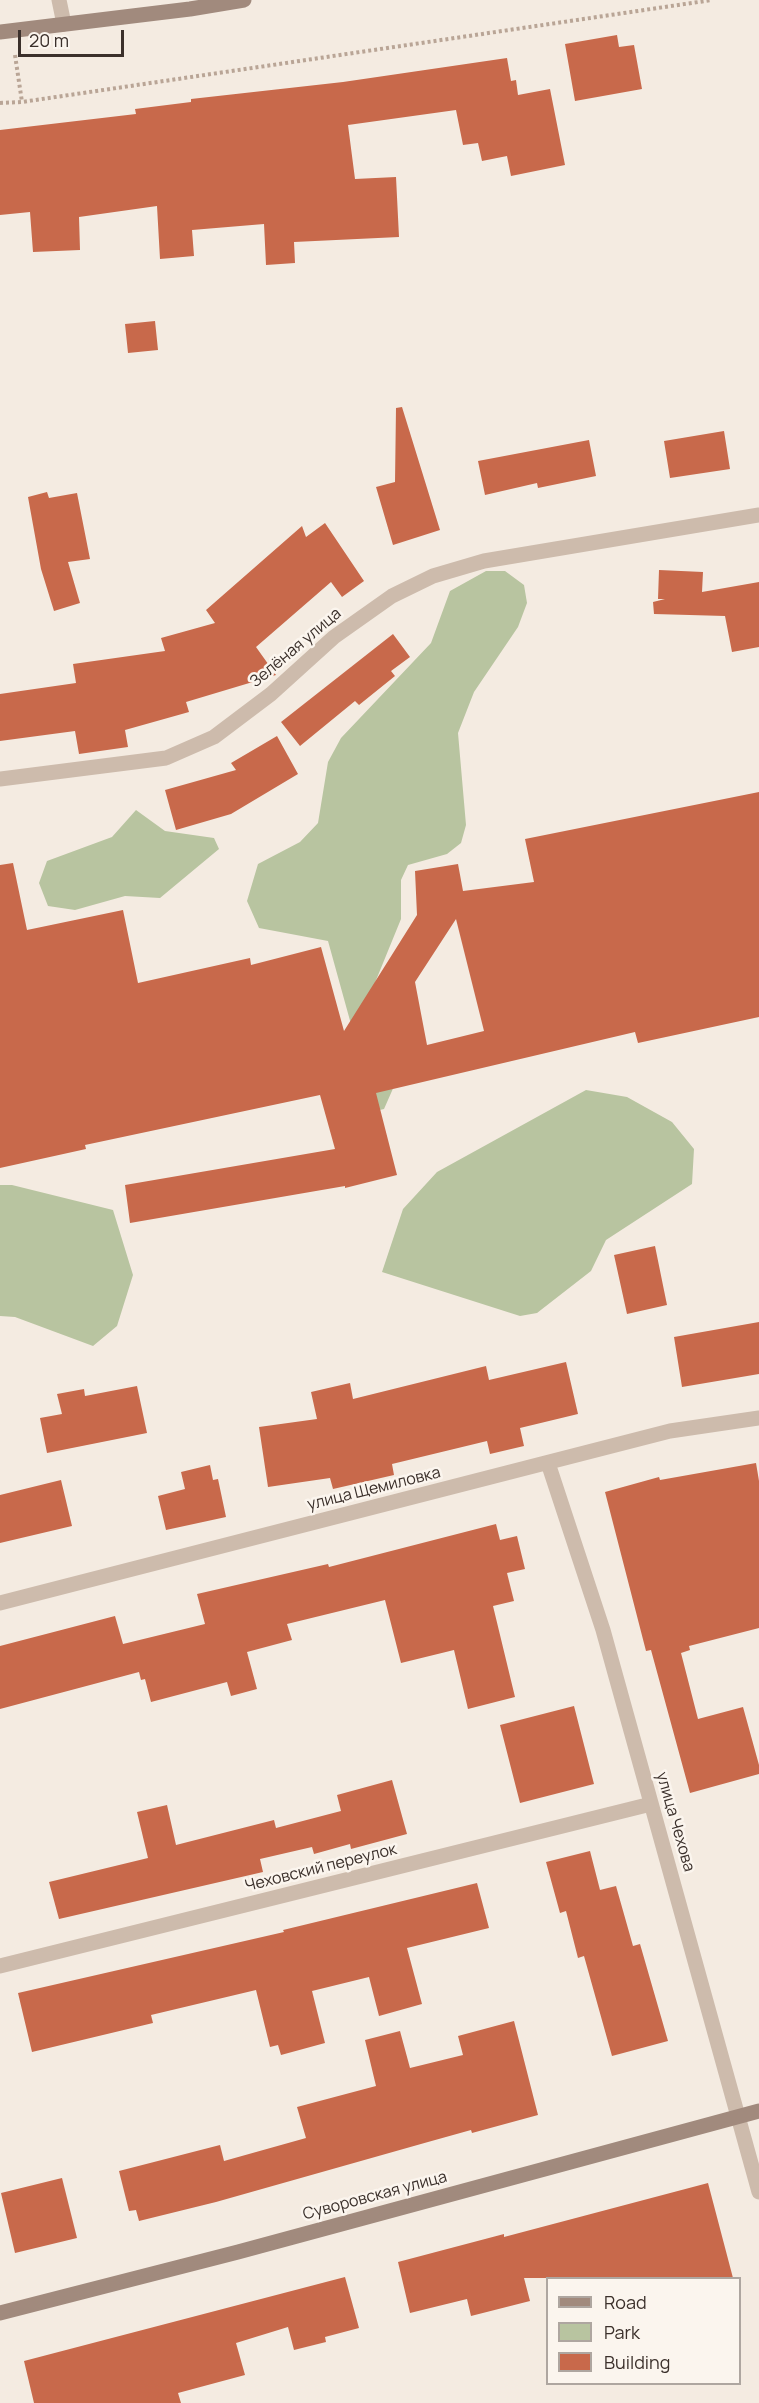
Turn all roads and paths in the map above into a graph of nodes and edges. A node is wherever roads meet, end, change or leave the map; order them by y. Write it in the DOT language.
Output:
graph roads {
  1 [pos="59,0"];
  2 [pos="244,0"];
  3 [pos="712,0"];
  4 [pos="64,24"];
  5 [pos="0,32"];
  6 [pos="0,103"];
  7 [pos="759,515"];
  8 [pos="0,779"];
  9 [pos="759,1418"];
  10 [pos="548,1463"];
  11 [pos="0,1603"];
  12 [pos="651,1804"];
  13 [pos="0,1966"];
  14 [pos="759,2111"];
  15 [pos="740,2116"];
  16 [pos="759,2192"];
  17 [pos="0,2313"];
  1 -- 4 [label="street"];
  2 -- 4 [label="street"];
  3 -- 6 [label="path"];
  4 -- 5 [label="street"];
  7 -- 8 [label="street, Зелёная улица"];
  9 -- 10 [label="street, улица Щемиловка"];
  10 -- 11 [label="street, улица Щемиловка"];
  10 -- 12 [label="street, улица Чехова"];
  12 -- 13 [label="street, Чеховский переулок"];
  12 -- 15 [label="street, улица Чехова"];
  14 -- 15 [label="street, Суворовская улица"];
  15 -- 16 [label="street, улица Чехова"];
  15 -- 17 [label="street, Суворовская улица"];
}
